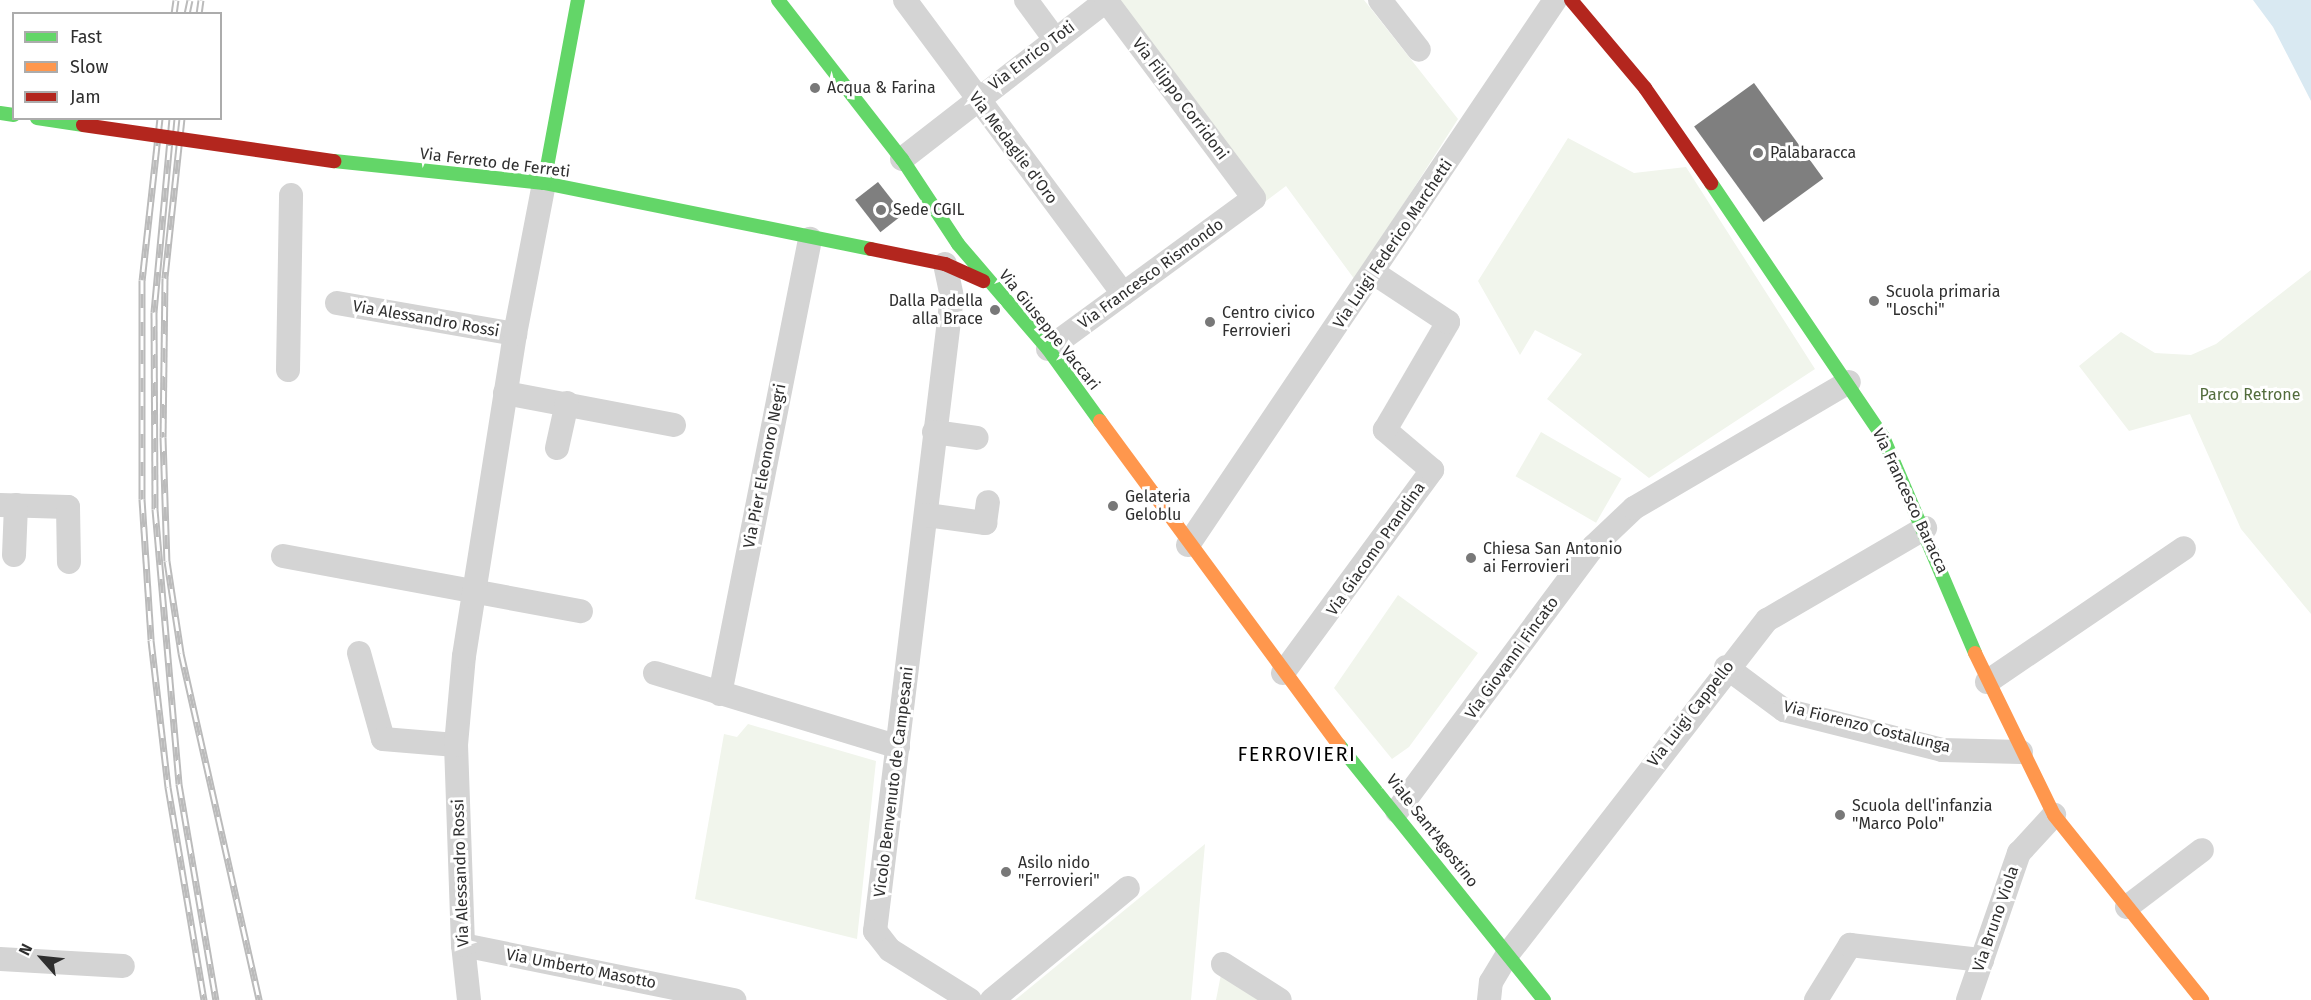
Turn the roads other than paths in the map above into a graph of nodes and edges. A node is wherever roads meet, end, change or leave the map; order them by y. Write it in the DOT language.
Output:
graph roads {
  1 [pos="578,0"];
  2 [pos="778,0"];
  3 [pos="905,0"];
  4 [pos="1026,0"];
  5 [pos="1106,0"];
  6 [pos="1380,0"];
  7 [pos="1555,0"];
  8 [pos="1571,0"];
  9 [pos="1054,38"];
  10 [pos="1419,50"];
  11 [pos="975,99"];
  12 [pos="50,120"];
  13 [pos="902,159"];
  14 [pos="544,183"];
  15 [pos="291,195"];
  16 [pos="1254,198"];
  17 [pos="810,239"];
  18 [pos="951,254"];
  19 [pos="1374,273"];
  20 [pos="991,284"];
  21 [pos="1123,294"];
  22 [pos="337,303"];
  23 [pos="515,334"];
  24 [pos="1047,349"];
  25 [pos="288,369"];
  26 [pos="1849,382"];
  27 [pos="505,393"];
  28 [pos="567,403"];
  29 [pos="674,425"];
  30 [pos="934,432"];
  31 [pos="977,438"];
  32 [pos="557,448"];
  33 [pos="988,502"];
  34 [pos="8,505"];
  35 [pos="927,515"];
  36 [pos="1925,528"];
  37 [pos="1188,545"];
  38 [pos="2184,548"];
  39 [pos="14,555"];
  40 [pos="284,556"];
  41 [pos="69,561"];
  42 [pos="472,592"];
  43 [pos="581,611"];
  44 [pos="359,653"];
  45 [pos="1726,667"];
  46 [pos="656,673"];
  47 [pos="1287,679"];
  48 [pos="1987,682"];
  49 [pos="720,694"];
  50 [pos="456,745"];
  51 [pos="898,747"];
  52 [pos="2021,752"];
  53 [pos="1397,812"];
  54 [pos="2054,815"];
  55 [pos="2202,850"];
  56 [pos="1128,888"];
  57 [pos="2127,907"];
  58 [pos="463,945"];
  59 [pos="1507,955"];
  60 [pos="0,959"];
  61 [pos="1982,960"];
  62 [pos="1222,964"];
  63 [pos="123,966"];
  64 [pos="469,1000"];
  65 [pos="734,1000"];
  66 [pos="970,1000"];
  67 [pos="992,1000"];
  68 [pos="1280,1000"];
  69 [pos="1488,1000"];
  70 [pos="1544,1000"];
  71 [pos="1816,1000"];
  72 [pos="1968,1000"];
  73 [pos="2202,1000"];
  1 -- 14 [label="main road, Via Alessandro Rossi"];
  2 -- 13 [label="main road, Via Giuseppe Vaccari"];
  3 -- 11 [label="street, Via Medaglie d'Oro"];
  4 -- 9 [label="street"];
  5 -- 9 [label="street, Via Enrico Toti"];
  5 -- 16 [label="street, Via Filippo Corridoni"];
  6 -- 10 [label="street"];
  7 -- 19 [label="street, Via Luigi Federico Marchetti"];
  8 -- 26 [label="main road, Via Francesco Baracca"];
  9 -- 11 [label="street, Via Enrico Toti"];
  11 -- 13 [label="street, Via Enrico Toti"];
  11 -- 21 [label="street, Via Medaglie d'Oro"];
  12 -- 14 [label="main road, Via Ferreto de Ferreti, bridge"];
  13 -- 18 [label="main road, Via Giuseppe Vaccari"];
  14 -- 17 [label="main road, Via Ferreto de Ferreti"];
  14 -- 23 [label="street, Via Alessandro Rossi"];
  15 -- 25 [label="street"];
  16 -- 21 [label="street, Via Francesco Rismondo"];
  17 -- 18 [label="main road, Via Ferreto de Ferreti"];
  17 -- 49 [label="street, Via Pier Eleonoro Negri"];
  18 -- 20 [label="main road, Via Ferreto de Ferreti"];
  18 -- 20 [label="main road, Via Giuseppe Vaccari"];
  18 -- 30 [label="street, Vicolo Benvenuto de Campesani"];
  19 -- 37 [label="street, Via Luigi Federico Marchetti"];
  19 -- 47 [label="street, Via Giacomo Prandina"];
  20 -- 24 [label="main road, Via Giuseppe Vaccari"];
  21 -- 24 [label="street, Via Francesco Rismondo"];
  22 -- 23 [label="street, Via Alessandro Rossi"];
  23 -- 27 [label="street, Via Alessandro Rossi"];
  24 -- 37 [label="main road, Via Giuseppe Vaccari"];
  26 -- 36 [label="main road, Via Francesco Baracca"];
  26 -- 53 [label="street, Via Giovanni Fincato"];
  27 -- 28 [label="street"];
  27 -- 42 [label="street, Via Alessandro Rossi"];
  28 -- 29 [label="street"];
  28 -- 32 [label="street"];
  30 -- 31 [label="street"];
  30 -- 35 [label="street, Vicolo Benvenuto de Campesani"];
  33 -- 35 [label="street"];
  34 -- 39 [label="street"];
  34 -- 41 [label="street"];
  35 -- 51 [label="street, Vicolo Benvenuto de Campesani"];
  36 -- 45 [label="street, Via Luigi Cappello"];
  36 -- 48 [label="main road, Via Francesco Baracca"];
  37 -- 47 [label="main road, Via Giuseppe Vaccari"];
  38 -- 48 [label="street"];
  40 -- 42 [label="street"];
  42 -- 43 [label="street"];
  42 -- 50 [label="street, Via Alessandro Rossi"];
  44 -- 50 [label="street"];
  45 -- 52 [label="street, Via Fiorenzo Costalunga"];
  45 -- 59 [label="street, Via Luigi Cappello"];
  46 -- 49 [label="street"];
  47 -- 53 [label="main road, Viale Sant'Agostino"];
  48 -- 52 [label="main road, Via Francesco Baracca"];
  49 -- 51 [label="street"];
  50 -- 58 [label="street, Via Alessandro Rossi"];
  51 -- 66 [label="street, Vicolo Benvenuto de Campesani"];
  52 -- 54 [label="main road, Via Francesco Baracca"];
  53 -- 59 [label="main road, Viale Sant'Agostino"];
  54 -- 57 [label="main road, Via Francesco Baracca"];
  54 -- 61 [label="street, Via Bruno Viola"];
  55 -- 57 [label="street"];
  56 -- 67 [label="street"];
  57 -- 73 [label="main road, Via Francesco Baracca"];
  58 -- 64 [label="street, Via Alessandro Rossi"];
  58 -- 65 [label="street, Via Umberto Masotto"];
  59 -- 69 [label="street, Via Luigi Cappello"];
  59 -- 70 [label="main road, Viale Sant'Agostino"];
  60 -- 63 [label="street"];
  61 -- 71 [label="street"];
  61 -- 72 [label="street, Via Bruno Viola"];
  62 -- 68 [label="street"];
}
